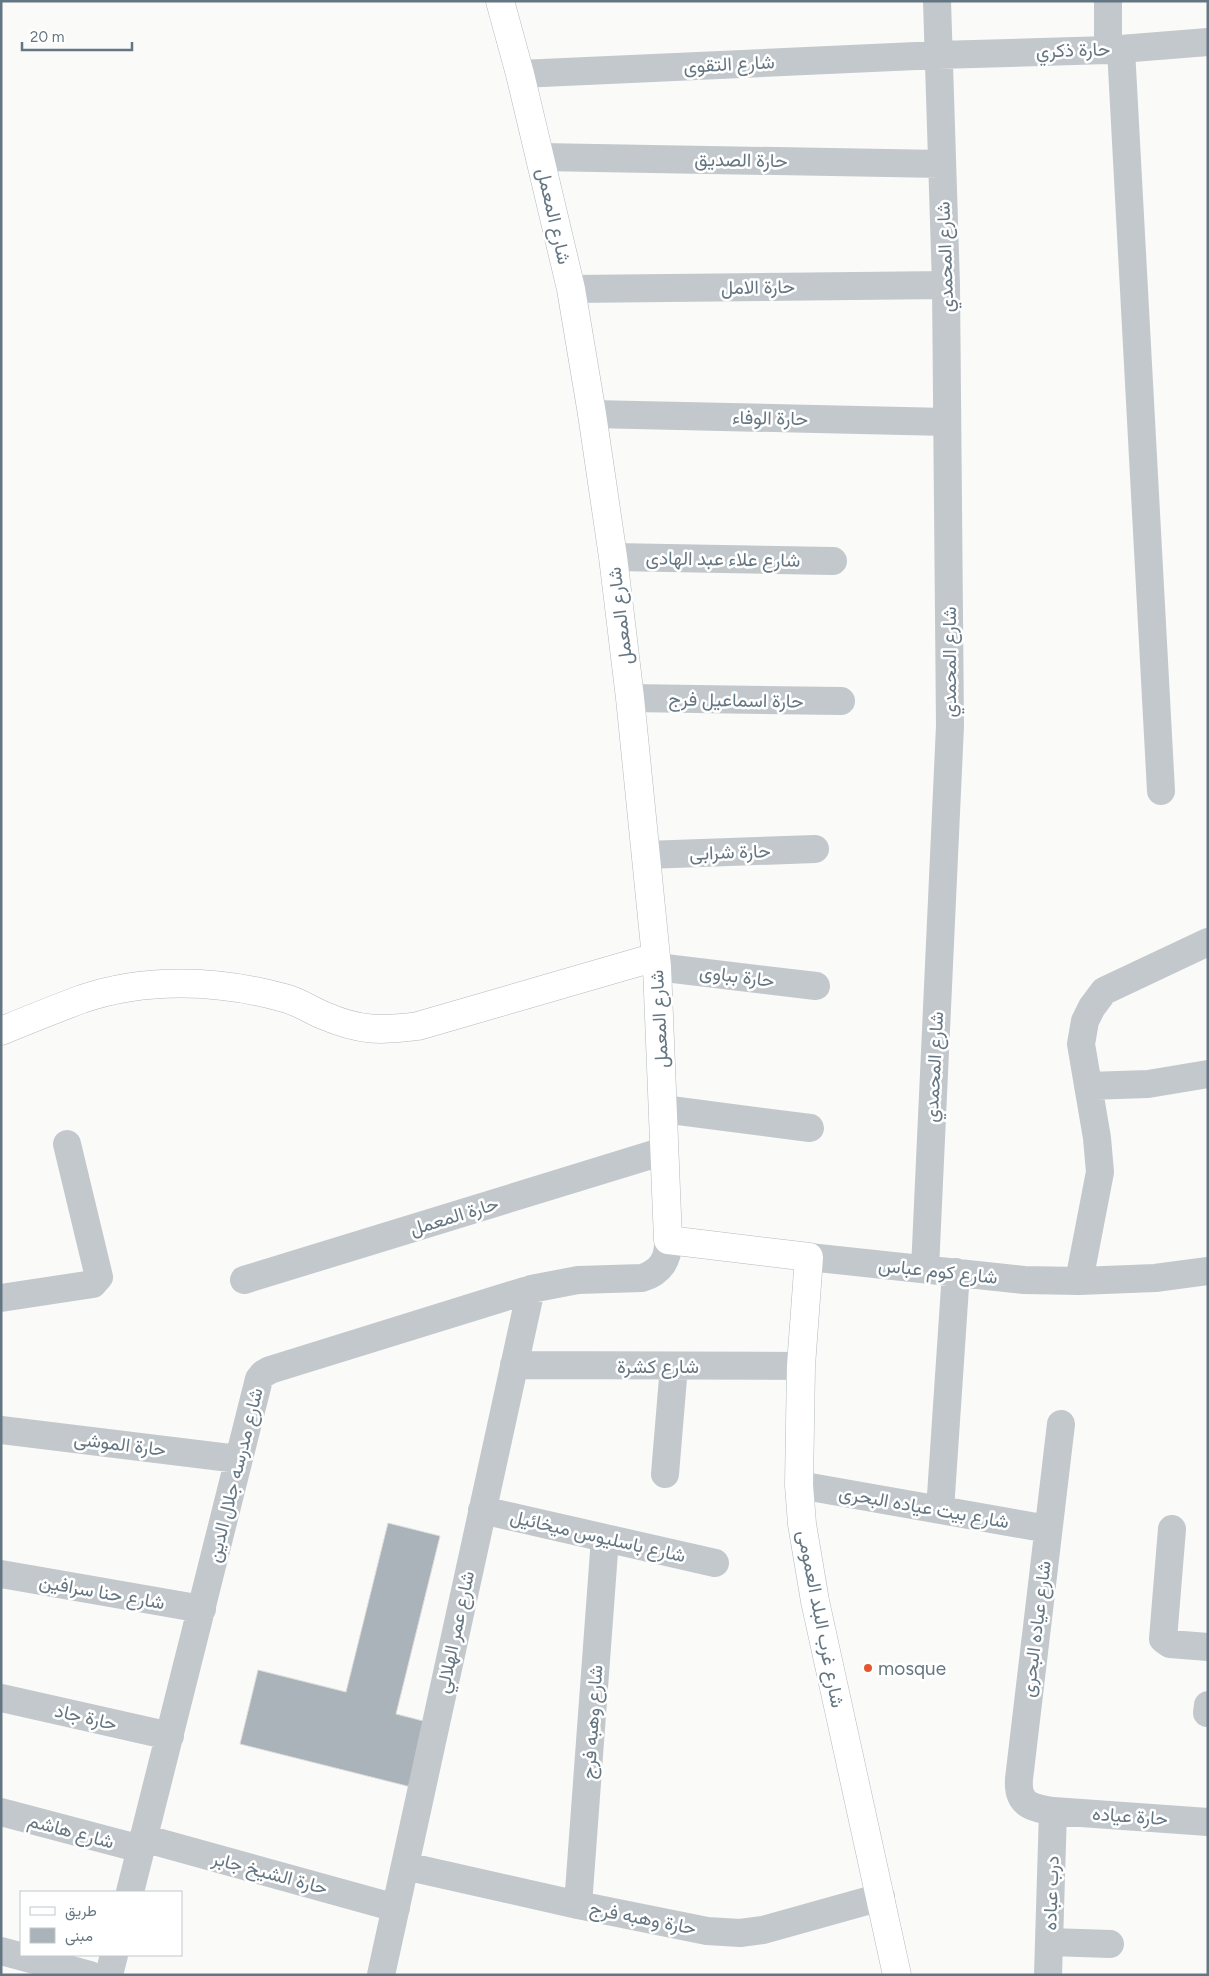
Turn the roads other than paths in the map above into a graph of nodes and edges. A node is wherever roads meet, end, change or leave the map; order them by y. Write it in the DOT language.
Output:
graph roads {
  1 [pos="500,1"];
  2 [pos="937,1"];
  3 [pos="1108,1"];
  4 [pos="1208,42"];
  5 [pos="1114,49"];
  6 [pos="938,54"];
  7 [pos="520,74"];
  8 [pos="540,157"];
  9 [pos="942,164"];
  10 [pos="946,285"];
  11 [pos="571,289"];
  12 [pos="592,414"];
  13 [pos="947,422"];
  14 [pos="613,557"];
  15 [pos="832,561"];
  16 [pos="630,698"];
  17 [pos="842,702"];
  18 [pos="1161,791"];
  19 [pos="815,849"];
  20 [pos="646,856"];
  21 [pos="1208,942"];
  22 [pos="657,962"];
  23 [pos="816,986"];
  24 [pos="1,1031"];
  25 [pos="1208,1074"];
  26 [pos="1088,1086"];
  27 [pos="663,1109"];
  28 [pos="810,1128"];
  29 [pos="67,1144"];
  30 [pos="664,1151"];
  31 [pos="668,1240"];
  32 [pos="808,1257"];
  33 [pos="925,1269"];
  34 [pos="1208,1271"];
  35 [pos="956,1272"];
  36 [pos="244,1280"];
  37 [pos="1079,1281"];
  38 [pos="531,1289"];
  39 [pos="1,1298"];
  40 [pos="514,1366"];
  41 [pos="674,1366"];
  42 [pos="801,1366"];
  43 [pos="1061,1424"];
  44 [pos="1,1430"];
  45 [pos="238,1459"];
  46 [pos="665,1474"];
  47 [pos="799,1485"];
  48 [pos="482,1510"];
  49 [pos="940,1510"];
  50 [pos="1048,1529"];
  51 [pos="1172,1529"];
  52 [pos="606,1538"];
  53 [pos="715,1563"];
  54 [pos="1,1574"];
  55 [pos="202,1609"];
  56 [pos="1208,1647"];
  57 [pos="1,1698"];
  58 [pos="1208,1705"];
  59 [pos="1207,1713"];
  60 [pos="170,1736"];
  61 [pos="1053,1811"];
  62 [pos="1,1812"];
  63 [pos="1208,1822"];
  64 [pos="142,1844"];
  65 [pos="405,1866"];
  66 [pos="130,1891"];
  67 [pos="881,1898"];
  68 [pos="578,1905"];
  69 [pos="396,1908"];
  70 [pos="1050,1942"];
  71 [pos="1110,1944"];
  72 [pos="1,1951"];
  73 [pos="114,1956"];
  74 [pos="90,1975"];
  75 [pos="109,1975"];
  76 [pos="381,1975"];
  77 [pos="896,1975"];
  78 [pos="1048,1975"];
  1 -- 7 [label="street, شارع المعمل"];
  2 -- 6 [label="street, شارع المحمدي"];
  3 -- 5 [label="street"];
  4 -- 5 [label="street, حارة ذكري"];
  5 -- 6 [label="street, حارة ذكري"];
  5 -- 18 [label="street"];
  6 -- 7 [label="street, شارع التقوى"];
  6 -- 9 [label="street, شارع المحمدي"];
  7 -- 8 [label="street, شارع المعمل"];
  8 -- 9 [label="street, حارة الصديق"];
  8 -- 11 [label="street, شارع المعمل"];
  9 -- 10 [label="street, شارع المحمدي"];
  10 -- 11 [label="street, حارة الامل"];
  10 -- 13 [label="street, شارع المحمدي"];
  11 -- 12 [label="street, شارع المعمل"];
  12 -- 13 [label="street, حارة الوفاء"];
  12 -- 14 [label="street, شارع المعمل"];
  13 -- 33 [label="street, شارع المحمدي"];
  14 -- 15 [label="street, شارع علاء عبد الهادى"];
  14 -- 16 [label="street, شارع المعمل"];
  16 -- 17 [label="street, حارة اسماعيل فرج"];
  16 -- 20 [label="street, شارع المعمل"];
  19 -- 20 [label="street, حارة شرابى"];
  20 -- 22 [label="street, شارع المعمل"];
  21 -- 26 [label="street"];
  22 -- 23 [label="street, حارة بباوى"];
  22 -- 24 [label="street"];
  22 -- 27 [label="street, شارع المعمل"];
  25 -- 26 [label="street"];
  26 -- 37 [label="street"];
  27 -- 28 [label="street"];
  27 -- 30 [label="street, شارع المعمل"];
  29 -- 39 [label="street"];
  30 -- 31 [label="street, شارع المعمل"];
  30 -- 36 [label="street, حارة المعمل"];
  31 -- 32 [label="street, شارع كوم عباس"];
  31 -- 38 [label="street, شارع مدرسه جلال الدين"];
  32 -- 33 [label="street, شارع كوم عباس"];
  32 -- 42 [label="street, شارع غرب البلد العمومى"];
  33 -- 35 [label="street, شارع كوم عباس"];
  34 -- 37 [label="street, شارع كوم عباس"];
  35 -- 37 [label="street, شارع كوم عباس"];
  35 -- 49 [label="street"];
  38 -- 40 [label="street, شارع عمر الهلالي"];
  38 -- 45 [label="street, شارع مدرسه جلال الدين"];
  40 -- 41 [label="street, شارع كشرة"];
  40 -- 48 [label="street, شارع عمر الهلالي"];
  41 -- 42 [label="street, شارع كشرة"];
  41 -- 46 [label="street"];
  42 -- 47 [label="street, شارع غرب البلد العمومى"];
  43 -- 50 [label="street, شارع عياده البحرى"];
  44 -- 45 [label="street, حارة الموشى"];
  45 -- 55 [label="street, شارع مدرسه جلال الدين"];
  47 -- 49 [label="street, شارع بيت عياده البحرى"];
  47 -- 67 [label="street, شارع غرب البلد العمومى"];
  48 -- 52 [label="street, شارع باسليوس ميخائيل"];
  48 -- 65 [label="street, شارع عمر الهلالي"];
  49 -- 50 [label="street, شارع بيت عياده البحرى"];
  50 -- 61 [label="street, شارع عياده البحرى"];
  51 -- 56 [label="street"];
  52 -- 53 [label="street, شارع باسليوس ميخائيل"];
  52 -- 68 [label="street, شارع وهبه فرج"];
  54 -- 55 [label="street, شارع حنا سرافين"];
  55 -- 60 [label="street, شارع مدرسه جلال الدين"];
  57 -- 60 [label="street, حارة جاد"];
  58 -- 59 [label="street"];
  60 -- 64 [label="street, شارع مدرسه جلال الدين"];
  61 -- 63 [label="street, حارة عياده"];
  61 -- 70 [label="street, درب عباده"];
  62 -- 64 [label="street, شارع هاشم"];
  64 -- 66 [label="street, شارع مدرسه جلال الدين"];
  64 -- 69 [label="street, حارة الشيخ جابر"];
  65 -- 68 [label="street, حارة وهبه فرج"];
  65 -- 69 [label="street, شارع عمر الهلالي"];
  67 -- 68 [label="street, حارة وهبه فرج"];
  67 -- 77 [label="street, شارع غرب البلد العمومى"];
  69 -- 76 [label="street, شارع عمر الهلالي"];
  70 -- 71 [label="street"];
  70 -- 78 [label="street, درب عباده"];
  72 -- 74 [label="street"];
  73 -- 75 [label="street"];
}
